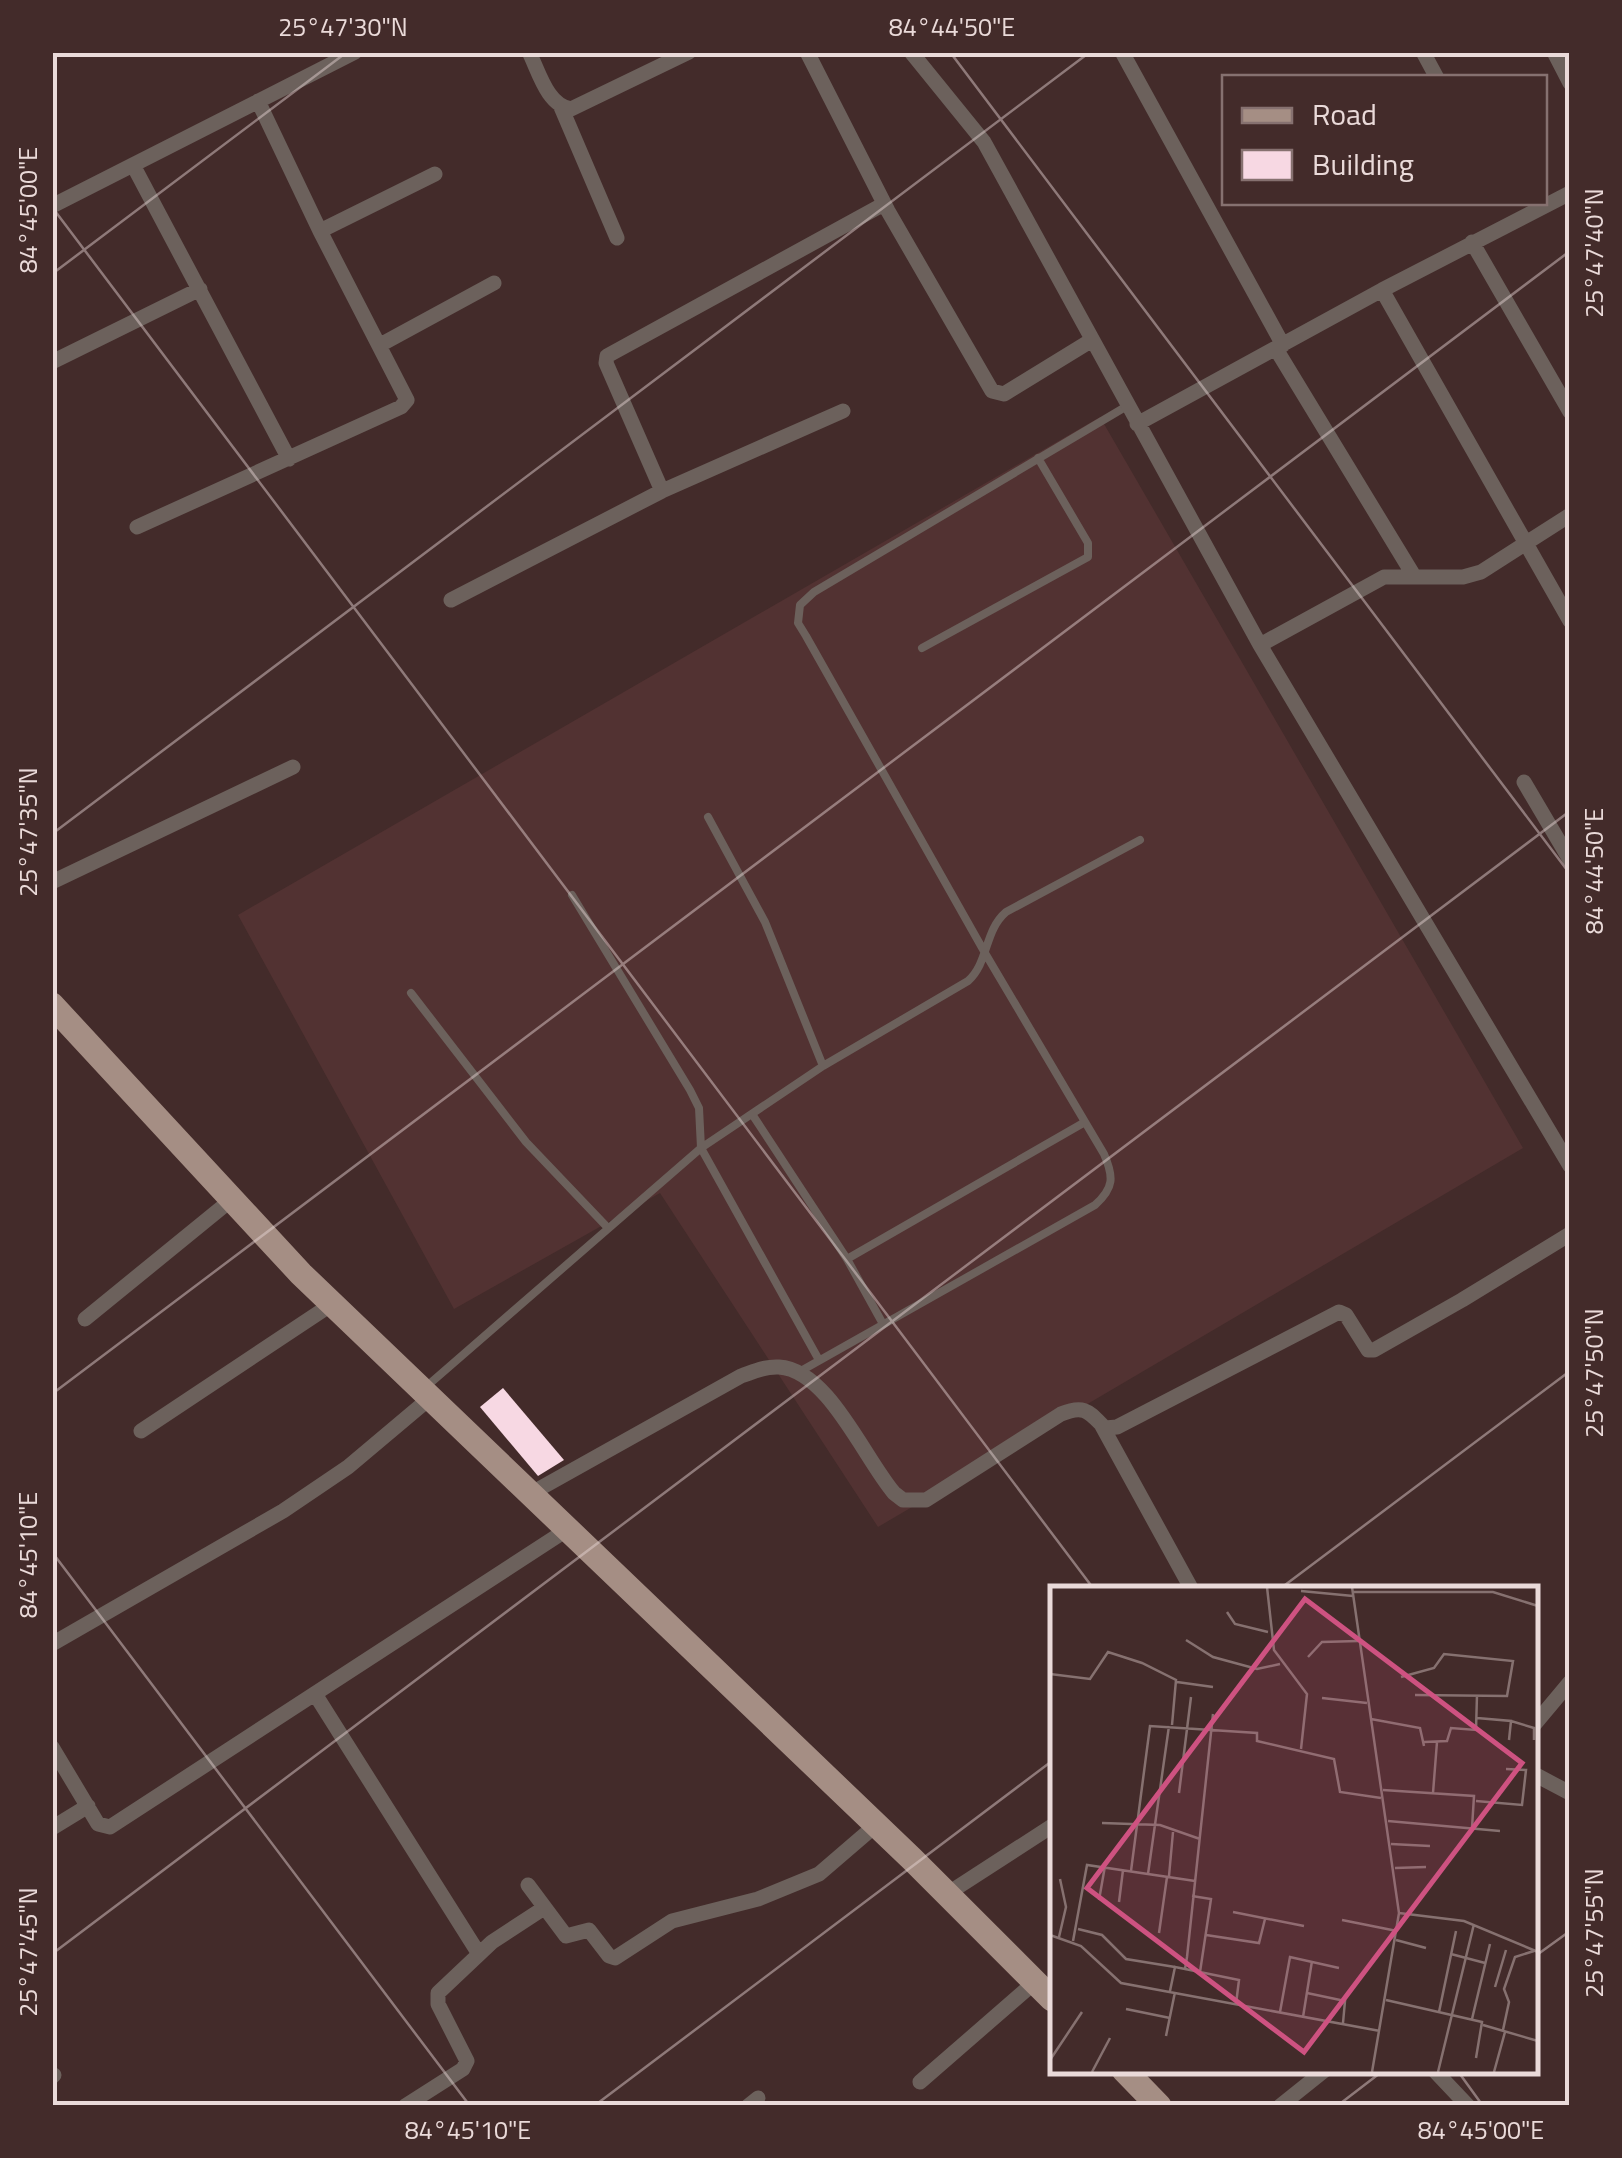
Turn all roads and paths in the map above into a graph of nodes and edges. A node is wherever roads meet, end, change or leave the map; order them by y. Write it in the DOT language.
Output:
graph roads {
  1 [pos="355,52"];
  2 [pos="529,52"];
  3 [pos="688,52"];
  4 [pos="808,52"];
  5 [pos="911,52"];
  6 [pos="1122,52"];
  7 [pos="1423,52"];
  8 [pos="1554,52"];
  9 [pos="1435,75"];
  10 [pos="1570,82"];
  11 [pos="258,102"];
  12 [pos="561,107"];
  13 [pos="134,165"];
  14 [pos="435,174"];
  15 [pos="1570,193"];
  16 [pos="884,204"];
  17 [pos="1511,205"];
  18 [pos="52,206"];
  19 [pos="1519,220"];
  20 [pos="320,231"];
  21 [pos="617,238"];
  22 [pos="1472,242"];
  23 [pos="494,282"];
  24 [pos="200,289"];
  25 [pos="1382,290"];
  26 [pos="1092,340"];
  27 [pos="380,346"];
  28 [pos="1280,347"];
  29 [pos="52,362"];
  30 [pos="1127,406"];
  31 [pos="843,411"];
  32 [pos="1570,412"];
  33 [pos="1137,424"];
  34 [pos="1038,458"];
  35 [pos="288,459"];
  36 [pos="662,492"];
  37 [pos="1570,515"];
  38 [pos="138,527"];
  39 [pos="1526,544"];
  40 [pos="1414,576"];
  41 [pos="451,600"];
  42 [pos="1570,621"];
  43 [pos="1260,644"];
  44 [pos="922,648"];
  45 [pos="293,767"];
  46 [pos="1524,782"];
  47 [pos="708,816"];
  48 [pos="1140,840"];
  49 [pos="1570,860"];
  50 [pos="52,882"];
  51 [pos="572,896"];
  52 [pos="985,953"];
  53 [pos="411,993"];
  54 [pos="52,1005"];
  55 [pos="822,1066"];
  56 [pos="752,1114"];
  57 [pos="1085,1122"];
  58 [pos="701,1148"];
  59 [pos="1570,1166"];
  60 [pos="230,1200"];
  61 [pos="608,1228"];
  62 [pos="1570,1234"];
  63 [pos="847,1259"];
  64 [pos="332,1304"];
  65 [pos="85,1319"];
  66 [pos="883,1324"];
  67 [pos="819,1360"];
  68 [pos="799,1372"];
  69 [pos="426,1394"];
  70 [pos="1102,1426"];
  71 [pos="141,1431"];
  72 [pos="530,1494"];
  73 [pos="568,1530"];
  74 [pos="1189,1586"];
  75 [pos="52,1644"];
  76 [pos="1570,1682"];
  77 [pos="315,1694"];
  78 [pos="1537,1721"];
  79 [pos="52,1748"];
  80 [pos="1537,1776"];
  81 [pos="1570,1794"];
  82 [pos="88,1806"];
  83 [pos="876,1824"];
  84 [pos="1050,1827"];
  85 [pos="52,1828"];
  86 [pos="528,1885"];
  87 [pos="947,1894"];
  88 [pos="544,1908"];
  89 [pos="479,1954"];
  90 [pos="1044,1990"];
  91 [pos="1127,2073"];
  92 [pos="1320,2073"];
  93 [pos="1437,2073"];
  94 [pos="920,2082"];
  95 [pos="405,2106"];
  96 [pos="1159,2106"];
  97 [pos="1280,2106"];
  98 [pos="1468,2106"];
  1 -- 11 [label="street"];
  2 -- 12 [label="street"];
  3 -- 12 [label="street"];
  4 -- 16 [label="street"];
  5 -- 26 [label="street"];
  6 -- 28 [label="street"];
  7 -- 9 [label="street"];
  8 -- 10 [label="street"];
  11 -- 13 [label="street"];
  11 -- 20 [label="street"];
  12 -- 21 [label="street"];
  13 -- 18 [label="street"];
  13 -- 24 [label="street"];
  14 -- 20 [label="street"];
  15 -- 19 [label="street"];
  16 -- 26 [label="street"];
  16 -- 36 [label="street"];
  17 -- 19 [label="street"];
  19 -- 22 [label="street"];
  20 -- 27 [label="street"];
  22 -- 25 [label="street"];
  22 -- 32 [label="street"];
  23 -- 27 [label="street"];
  24 -- 29 [label="street"];
  24 -- 35 [label="street"];
  25 -- 28 [label="street"];
  25 -- 39 [label="street"];
  26 -- 30 [label="street"];
  27 -- 35 [label="street"];
  28 -- 33 [label="street"];
  28 -- 40 [label="street"];
  30 -- 33 [label="street"];
  30 -- 34 [label="lane"];
  31 -- 36 [label="street"];
  33 -- 43 [label="street"];
  34 -- 44 [label="lane"];
  34 -- 52 [label="lane"];
  35 -- 38 [label="street"];
  36 -- 41 [label="street"];
  37 -- 39 [label="street"];
  39 -- 40 [label="street"];
  39 -- 42 [label="street"];
  40 -- 43 [label="street"];
  43 -- 59 [label="street"];
  45 -- 50 [label="street"];
  46 -- 49 [label="street"];
  47 -- 55 [label="lane"];
  48 -- 52 [label="lane"];
  51 -- 58 [label="lane"];
  52 -- 55 [label="lane"];
  52 -- 57 [label="lane"];
  53 -- 61 [label="lane"];
  54 -- 60 [label="main road"];
  55 -- 56 [label="lane"];
  56 -- 58 [label="lane"];
  56 -- 63 [label="lane"];
  57 -- 63 [label="lane"];
  57 -- 66 [label="lane"];
  58 -- 61 [label="lane"];
  58 -- 67 [label="lane"];
  60 -- 64 [label="main road"];
  60 -- 65 [label="street"];
  61 -- 69 [label="lane"];
  62 -- 70 [label="street"];
  63 -- 66 [label="lane"];
  64 -- 69 [label="main road"];
  64 -- 71 [label="street"];
  66 -- 67 [label="lane"];
  67 -- 68 [label="lane"];
  68 -- 70 [label="street"];
  68 -- 72 [label="street"];
  69 -- 72 [label="main road"];
  69 -- 75 [label="street"];
  70 -- 74 [label="street"];
  72 -- 73 [label="main road"];
  73 -- 77 [label="street"];
  73 -- 83 [label="main road"];
  76 -- 78 [label="street"];
  77 -- 82 [label="street"];
  77 -- 89 [label="street"];
  79 -- 82 [label="street"];
  80 -- 81 [label="street"];
  82 -- 85 [label="street"];
  83 -- 87 [label="main road"];
  83 -- 88 [label="street"];
  84 -- 87 [label="street"];
  86 -- 88 [label="street"];
  87 -- 90 [label="main road"];
  88 -- 89 [label="street"];
  89 -- 95 [label="street"];
  90 -- 94 [label="street"];
  91 -- 96 [label="main road"];
  92 -- 97 [label="street"];
  93 -- 98 [label="street"];
}
